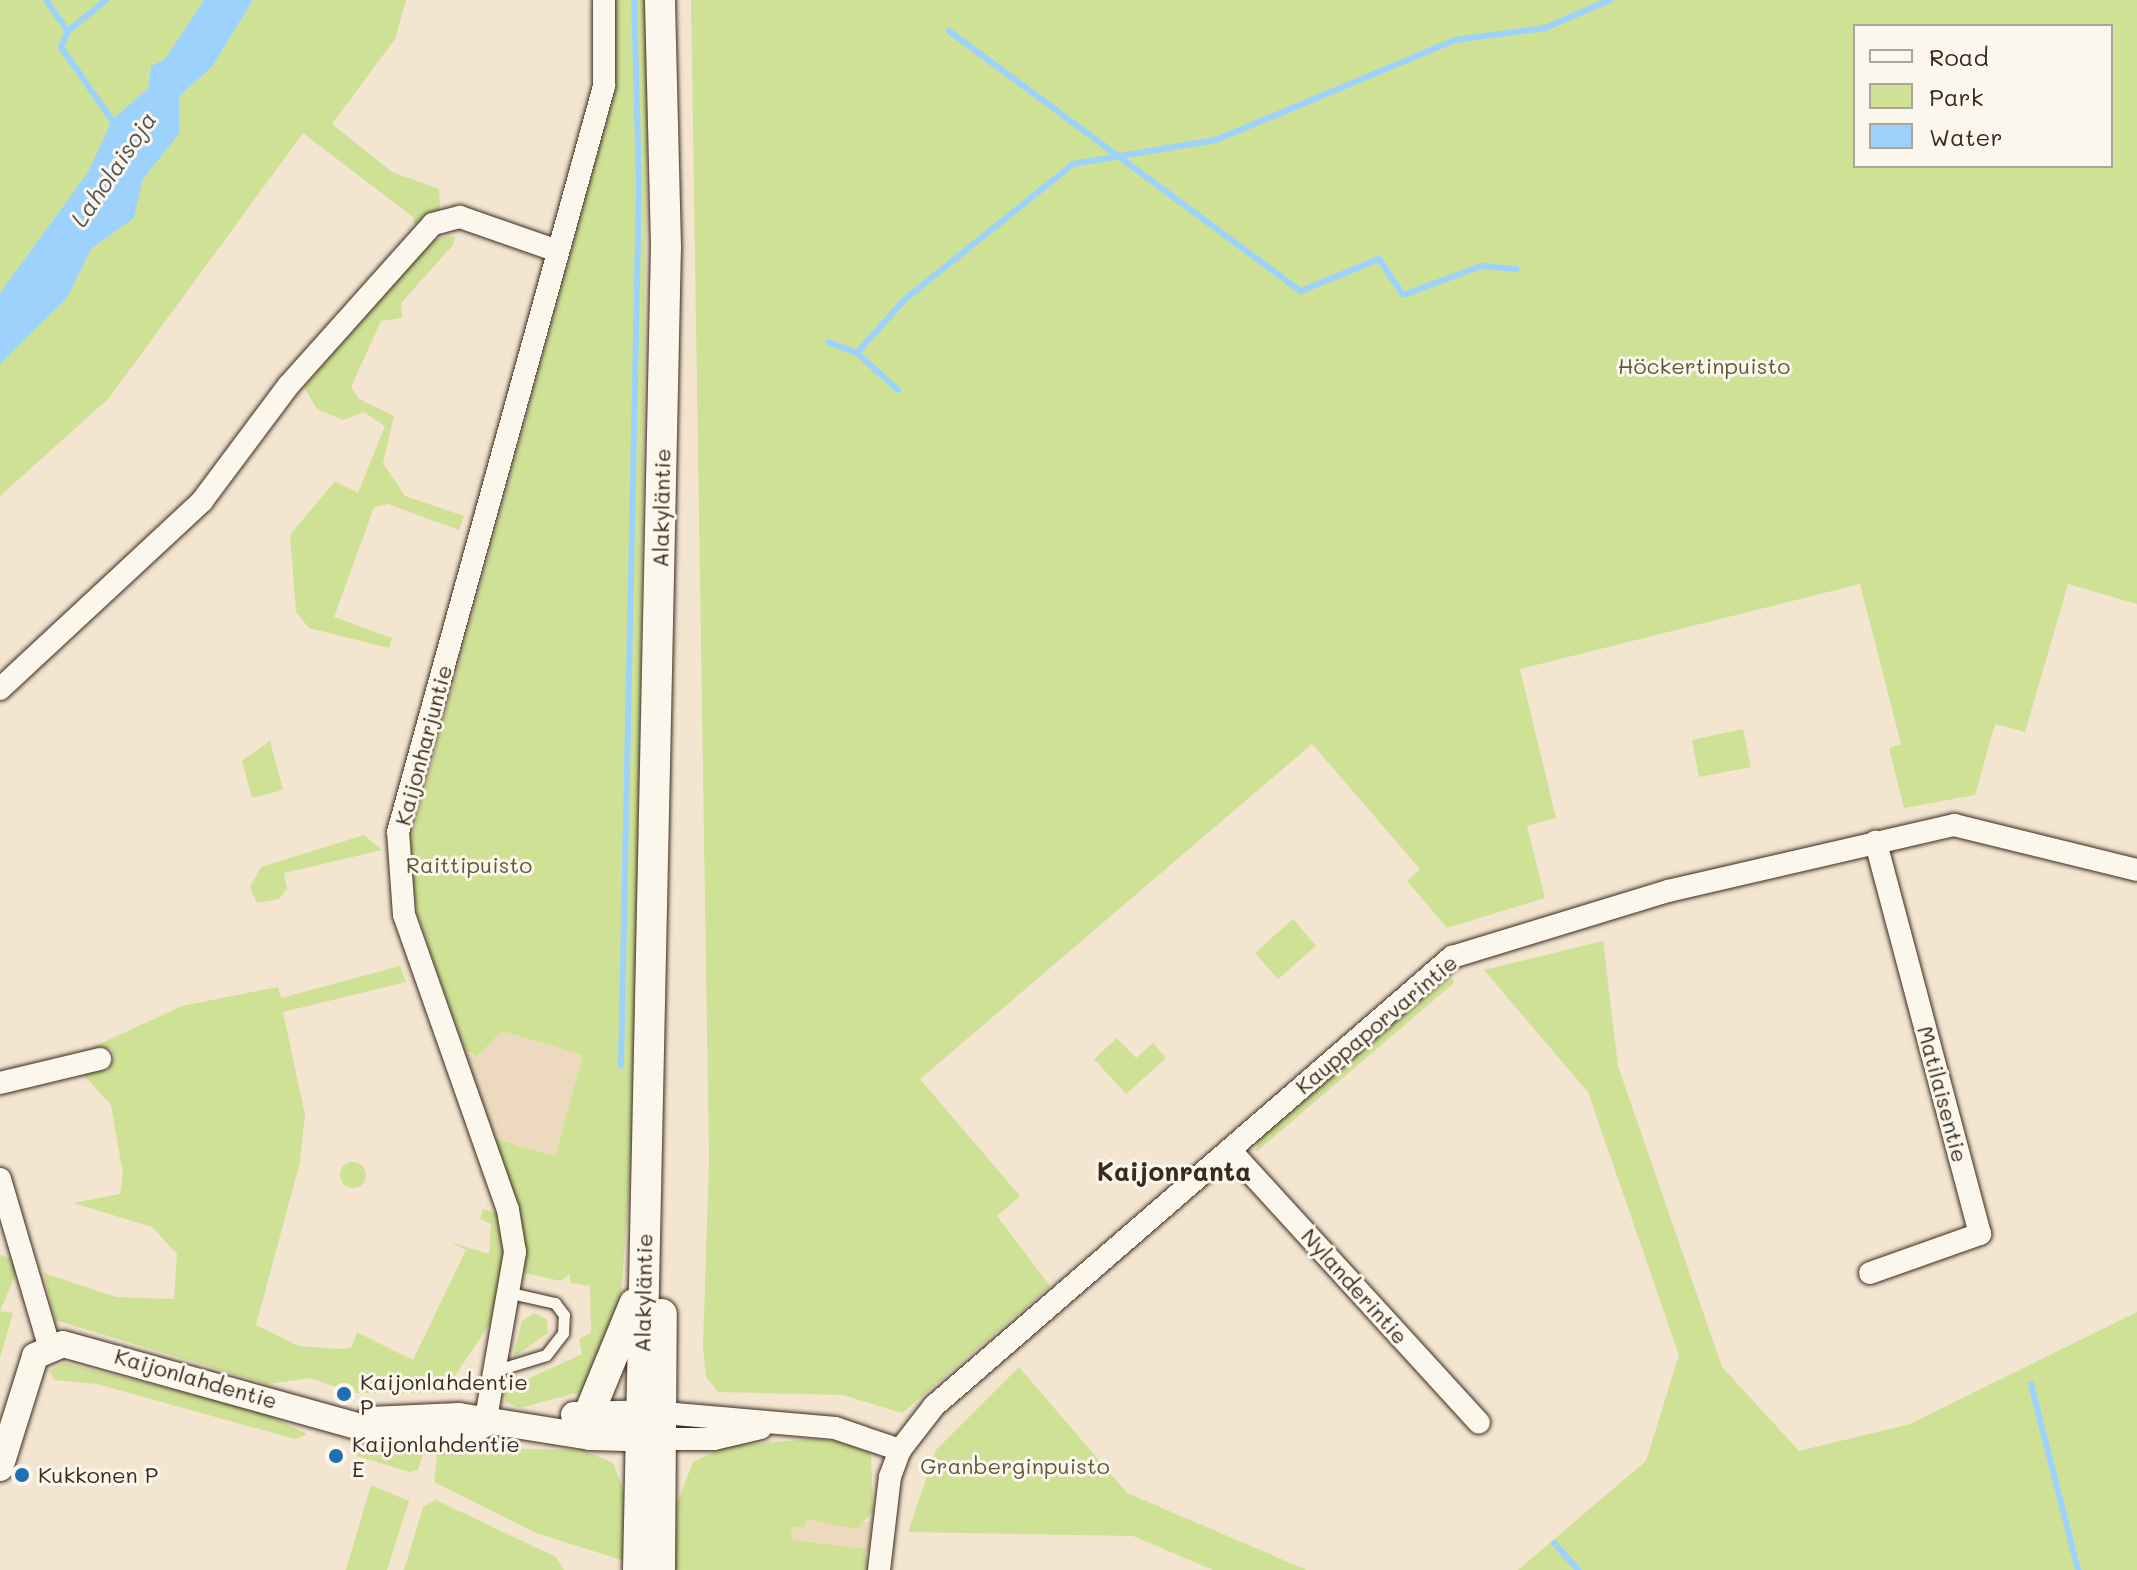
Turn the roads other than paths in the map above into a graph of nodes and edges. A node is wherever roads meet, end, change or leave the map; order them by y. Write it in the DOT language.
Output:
graph roads {
  1 [pos="604,0"];
  2 [pos="660,0"];
  3 [pos="555,250"];
  4 [pos="0,689"];
  5 [pos="1876,842"];
  6 [pos="2137,870"];
  7 [pos="653,1016"];
  8 [pos="100,1059"];
  9 [pos="0,1083"];
  10 [pos="1230,1150"];
  11 [pos="0,1179"];
  12 [pos="1870,1273"];
  13 [pos="643,1279"];
  14 [pos="511,1293"];
  15 [pos="49,1345"];
  16 [pos="494,1371"];
  17 [pos="590,1411"];
  18 [pos="1479,1423"];
  19 [pos="485,1424"];
  20 [pos="652,1425"];
  21 [pos="540,1426"];
  22 [pos="900,1450"];
  23 [pos="0,1468"];
  24 [pos="638,1570"];
  25 [pos="660,1570"];
  26 [pos="879,1570"];
  1 -- 3 [label="street, Kaijonharjuntie"];
  2 -- 7 [label="main road, Alakyläntie"];
  3 -- 4 [label="street"];
  3 -- 14 [label="street, Kaijonharjuntie"];
  5 -- 6 [label="street, Kauppaporvarintie"];
  5 -- 10 [label="street, Kauppaporvarintie"];
  5 -- 12 [label="street, Matilaisentie"];
  7 -- 13 [label="main road, Alakyläntie"];
  7 -- 20 [label="main road, Alakyläntie"];
  8 -- 9 [label="street"];
  10 -- 18 [label="street, Nylanderintie"];
  10 -- 22 [label="street, Kauppaporvarintie"];
  11 -- 15 [label="street"];
  13 -- 17 [label="main road"];
  13 -- 20 [label="main road, Alakyläntie"];
  14 -- 16 [label="street, Kaijonharjuntie"];
  14 -- 16 [label="lane"];
  15 -- 19 [label="street, Kaijonlahdentie"];
  15 -- 23 [label="street"];
  16 -- 19 [label="street, Kaijonharjuntie"];
  17 -- 20 [label="street, Kaijonlahdentie"];
  17 -- 21 [label="street, Kaijonlahdentie"];
  19 -- 21 [label="street, Kaijonlahdentie"];
  20 -- 21 [label="street, Kaijonlahdentie"];
  20 -- 22 [label="street"];
  20 -- 24 [label="main road, Alakyläntie"];
  20 -- 25 [label="main road, Alakyläntie"];
  22 -- 26 [label="street, Kauppaporvarintie"];
}
